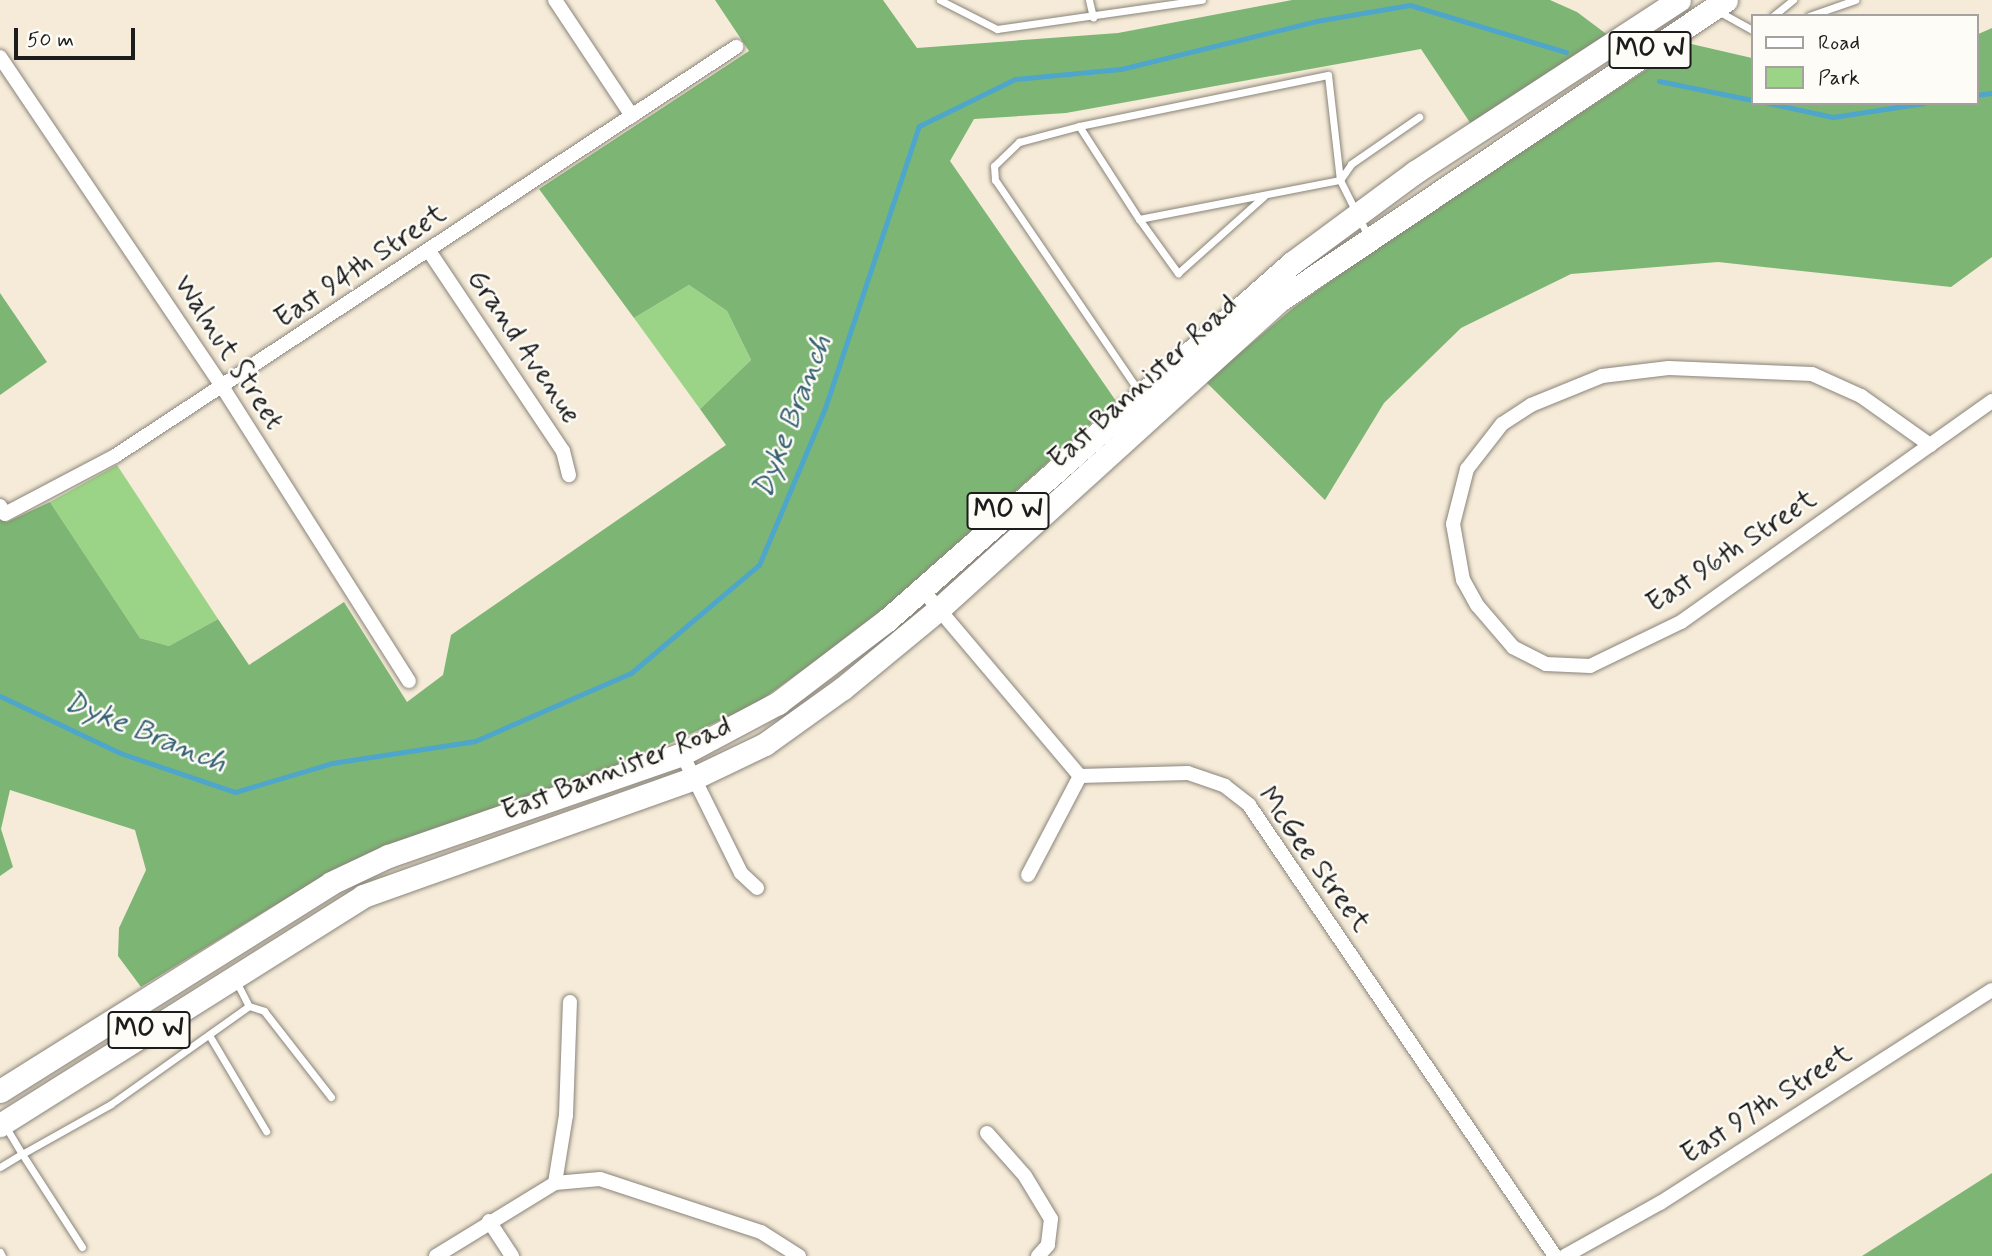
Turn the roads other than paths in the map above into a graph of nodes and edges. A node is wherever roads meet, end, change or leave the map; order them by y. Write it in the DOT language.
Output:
graph roads {
  1 [pos="555,0"];
  2 [pos="940,0"];
  3 [pos="1089,0"];
  4 [pos="1202,0"];
  5 [pos="1679,0"];
  6 [pos="1793,0"];
  7 [pos="1855,0"];
  8 [pos="1716,3"];
  9 [pos="1827,13"];
  10 [pos="1776,14"];
  11 [pos="1093,18"];
  12 [pos="1750,28"];
  13 [pos="736,47"];
  14 [pos="0,57"];
  15 [pos="632,116"];
  16 [pos="1419,117"];
  17 [pos="1079,126"];
  18 [pos="1340,180"];
  19 [pos="1266,195"];
  20 [pos="1356,215"];
  21 [pos="1139,219"];
  22 [pos="1370,239"];
  23 [pos="429,251"];
  24 [pos="223,388"];
  25 [pos="1140,393"];
  26 [pos="1992,401"];
  27 [pos="1930,445"];
  28 [pos="569,475"];
  29 [pos="2,510"];
  30 [pos="921,588"];
  31 [pos="940,608"];
  32 [pos="409,681"];
  33 [pos="682,754"];
  34 [pos="1080,776"];
  35 [pos="692,779"];
  36 [pos="1028,875"];
  37 [pos="757,888"];
  38 [pos="233,976"];
  39 [pos="1992,990"];
  40 [pos="570,1002"];
  41 [pos="249,1006"];
  42 [pos="209,1035"];
  43 [pos="0,1091"];
  44 [pos="331,1097"];
  45 [pos="1,1122"];
  46 [pos="267,1132"];
  47 [pos="987,1133"];
  48 [pos="22,1154"];
  49 [pos="0,1167"];
  50 [pos="555,1183"];
  51 [pos="489,1221"];
  52 [pos="82,1247"];
  53 [pos="436,1256"];
  54 [pos="512,1256"];
  55 [pos="799,1256"];
  56 [pos="1038,1256"];
  57 [pos="1555,1256"];
  58 [pos="1565,1256"];
  1 -- 15 [label="street"];
  2 -- 11 [label="lane"];
  3 -- 11 [label="lane"];
  4 -- 11 [label="lane"];
  5 -- 20 [label="main road, East Bannister Road / MO W"];
  6 -- 10 [label="lane"];
  7 -- 9 [label="lane"];
  8 -- 12 [label="lane"];
  8 -- 22 [label="main road, East Bannister Road / MO W"];
  13 -- 15 [label="street, East 94th Street"];
  14 -- 24 [label="street, Walnut Street"];
  15 -- 23 [label="street, East 94th Street"];
  16 -- 18 [label="lane"];
  17 -- 18 [label="lane"];
  17 -- 21 [label="lane"];
  17 -- 25 [label="lane"];
  18 -- 19 [label="lane"];
  18 -- 20 [label="lane"];
  19 -- 21 [label="lane"];
  19 -- 21 [label="lane"];
  20 -- 22 [label="lane"];
  20 -- 25 [label="main road, East Bannister Road / MO W"];
  22 -- 31 [label="main road, East Bannister Road / MO W"];
  23 -- 24 [label="street, East 94th Street"];
  23 -- 28 [label="street, Grand Avenue"];
  24 -- 29 [label="street, East 94th Street"];
  24 -- 32 [label="street, Walnut Street"];
  25 -- 30 [label="main road, East Bannister Road / MO W"];
  26 -- 27 [label="street, East 96th Street"];
  27 -- 27 [label="street, East 96th Street"];
  30 -- 31 [label="street"];
  30 -- 33 [label="main road, East Bannister Road / MO W"];
  31 -- 34 [label="street"];
  31 -- 35 [label="main road, East Bannister Road / MO W"];
  33 -- 35 [label="street"];
  33 -- 43 [label="main road, East Bannister Road / MO W"];
  34 -- 36 [label="street"];
  34 -- 57 [label="street, McGee Street"];
  35 -- 37 [label="street"];
  35 -- 38 [label="main road, East Bannister Road / MO W"];
  38 -- 41 [label="lane"];
  38 -- 45 [label="main road, MO W"];
  39 -- 58 [label="street, East 97th Street"];
  40 -- 50 [label="street"];
  41 -- 42 [label="lane"];
  41 -- 44 [label="lane"];
  42 -- 46 [label="lane"];
  42 -- 48 [label="lane"];
  45 -- 48 [label="lane"];
  47 -- 56 [label="street"];
  48 -- 49 [label="lane"];
  48 -- 52 [label="lane"];
  50 -- 51 [label="street"];
  50 -- 55 [label="street"];
  51 -- 53 [label="street"];
  51 -- 54 [label="street"];
}
